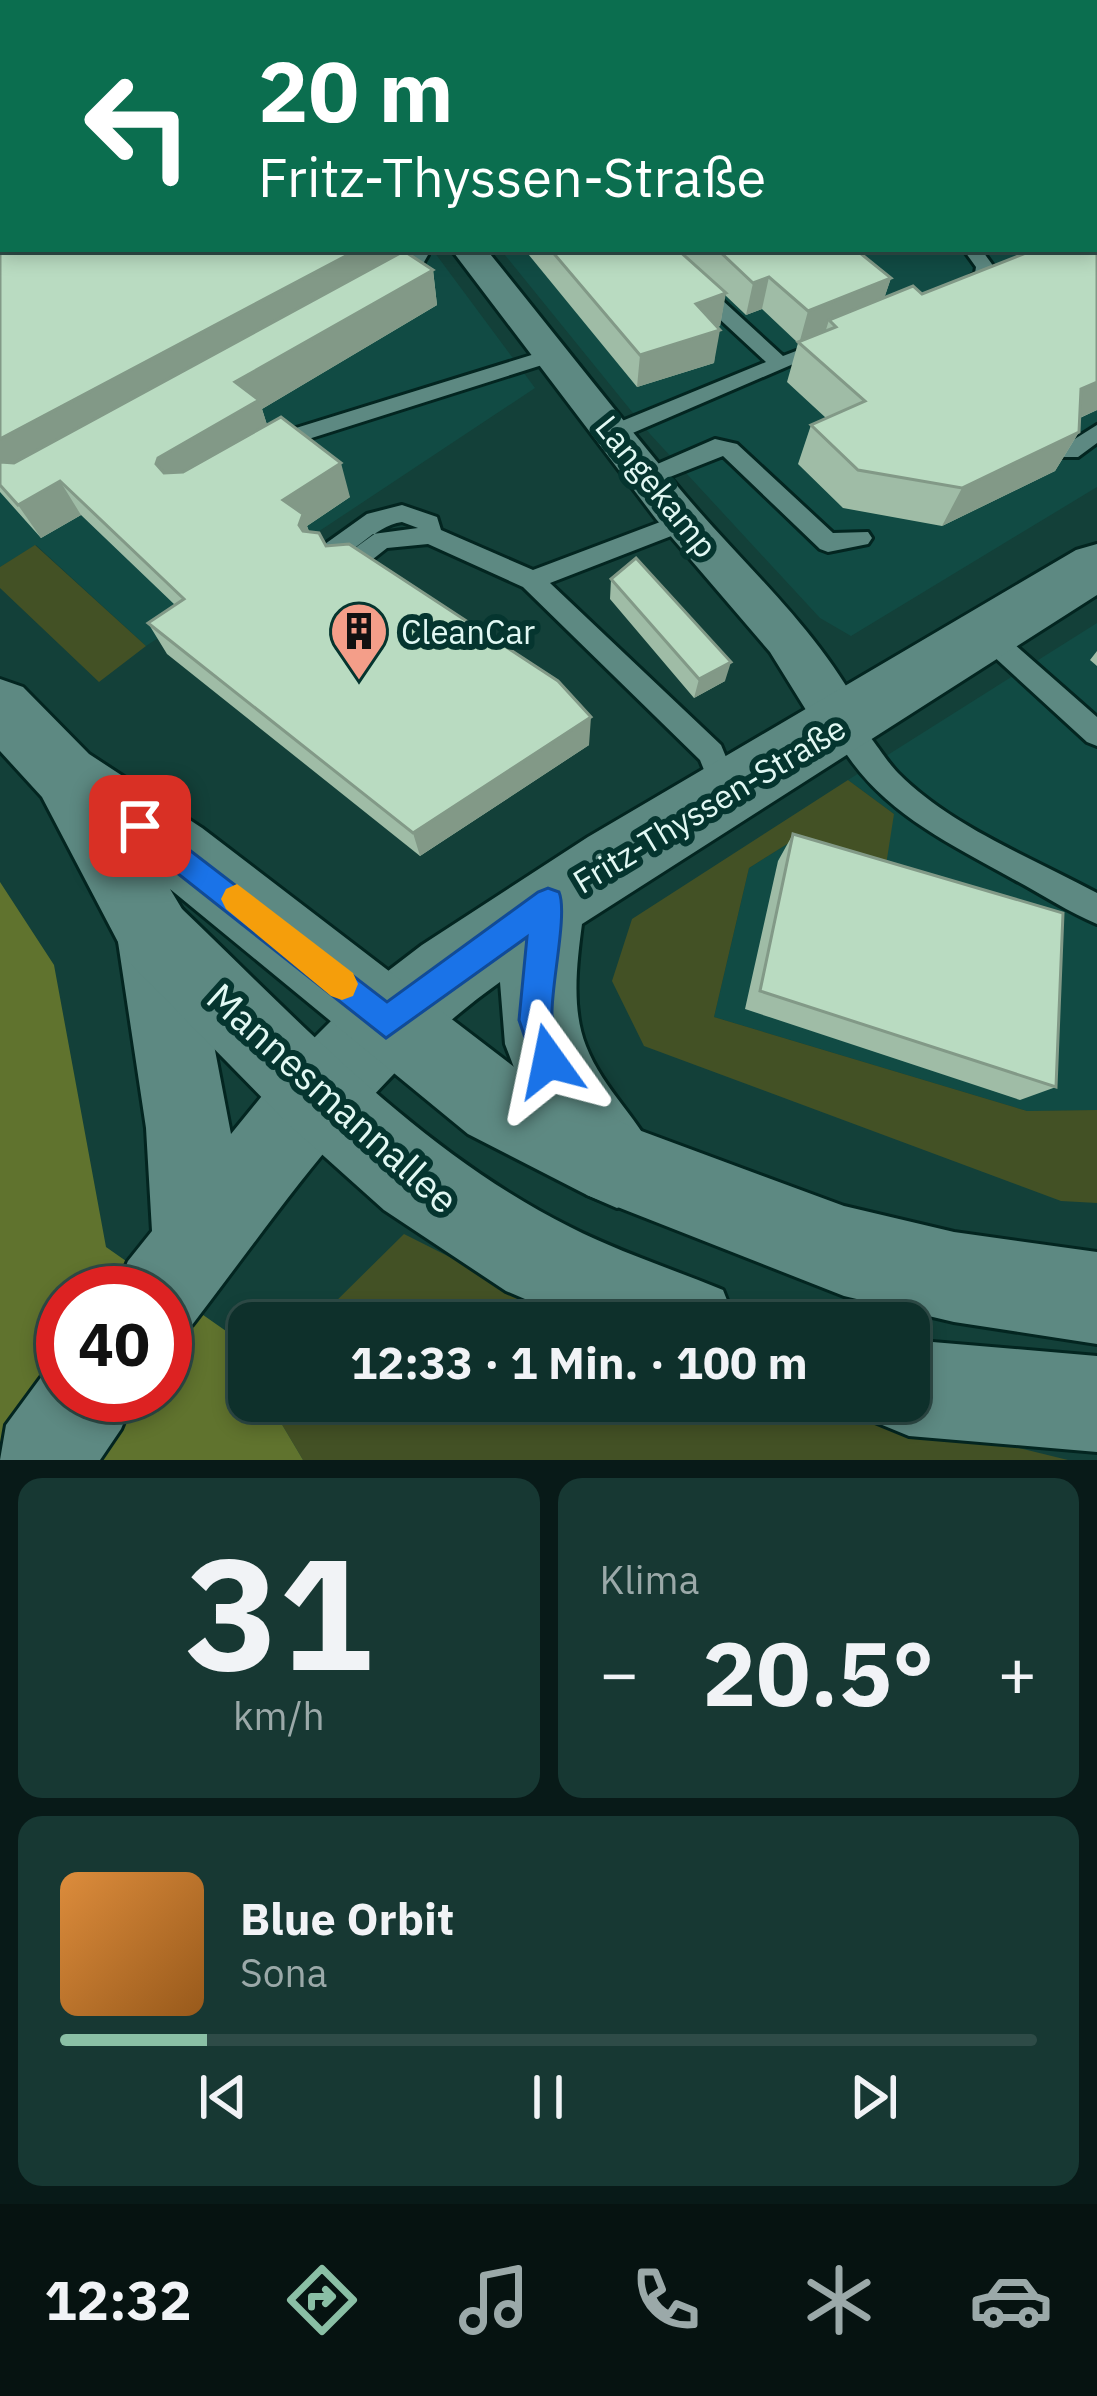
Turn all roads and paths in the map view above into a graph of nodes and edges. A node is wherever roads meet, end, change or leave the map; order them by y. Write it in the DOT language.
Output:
graph roads {
  1 [pos="416,252"];
  2 [pos="470,252"];
  3 [pos="664,252"];
  4 [pos="974,252"];
  5 [pos="367,297"];
  6 [pos="932,301"];
  7 [pos="846,337"];
  8 [pos="551,355"];
  9 [pos="780,364"];
  10 [pos="613,434"];
  11 [pos="1096,434"];
  12 [pos="1070,452"];
  13 [pos="250,460"];
  14 [pos="647,478"];
  15 [pos="684,523"];
  16 [pos="860,538"];
  17 [pos="335,561"];
  18 [pos="1097,566"];
  19 [pos="532,580"];
  20 [pos="988,636"];
  21 [pos="0,706"];
  22 [pos="842,724"];
  23 [pos="1097,734"];
  24 [pos="65,775"];
  25 [pos="727,793"];
  26 [pos="548,902"];
  27 [pos="1097,909"];
  28 [pos="155,935"];
  29 [pos="386,1022"];
  30 [pos="316,1094"];
  31 [pos="617,1165"];
  32 [pos="180,1266"];
  33 [pos="181,1266"];
  34 [pos="1097,1298"];
  35 [pos="640,1302"];
  36 [pos="930,1390"];
  37 [pos="1097,1404"];
  38 [pos="68,1422"];
  39 [pos="41,1460"];
  1 -- 5 [label="lane"];
  2 -- 8 [label="street, Langekamp"];
  3 -- 9 [label="lane"];
  4 -- 6 [label="lane"];
  7 -- 9 [label="lane"];
  8 -- 10 [label="street, Langekamp"];
  8 -- 13 [label="lane"];
  9 -- 10 [label="lane"];
  10 -- 14 [label="street, Langekamp"];
  11 -- 12 [label="lane"];
  14 -- 15 [label="street, Langekamp"];
  14 -- 16 [label="lane"];
  15 -- 19 [label="lane"];
  15 -- 22 [label="street, Langekamp"];
  17 -- 19 [label="lane"];
  18 -- 20 [label="main road, Fritz-Thyssen-Straße"];
  19 -- 25 [label="lane"];
  20 -- 22 [label="main road, Fritz-Thyssen-Straße"];
  20 -- 23 [label="lane"];
  21 -- 24 [label="main road, Mannesmannallee"];
  22 -- 25 [label="main road, Fritz-Thyssen-Straße"];
  22 -- 27 [label="lane"];
  24 -- 28 [label="main road, Mannesmannallee"];
  24 -- 29 [label="main road, Mannesmannallee"];
  25 -- 26 [label="main road, Fritz-Thyssen-Straße"];
  26 -- 29 [label="main road, Fritz-Thyssen-Straße"];
  26 -- 31 [label="main road"];
  28 -- 30 [label="main road, Mannesmannallee"];
  28 -- 32 [label="main road"];
  29 -- 30 [label="main road, Fritz-Thyssen-Straße"];
  29 -- 31 [label="main road, Mannesmannallee"];
  30 -- 33 [label="main road, Fritz-Thyssen-Straße"];
  30 -- 35 [label="main road, Mannesmannallee"];
  31 -- 34 [label="main road, Mannesmannallee"];
  36 -- 37 [label="main road"];
  38 -- 39 [label="main road"];
}
